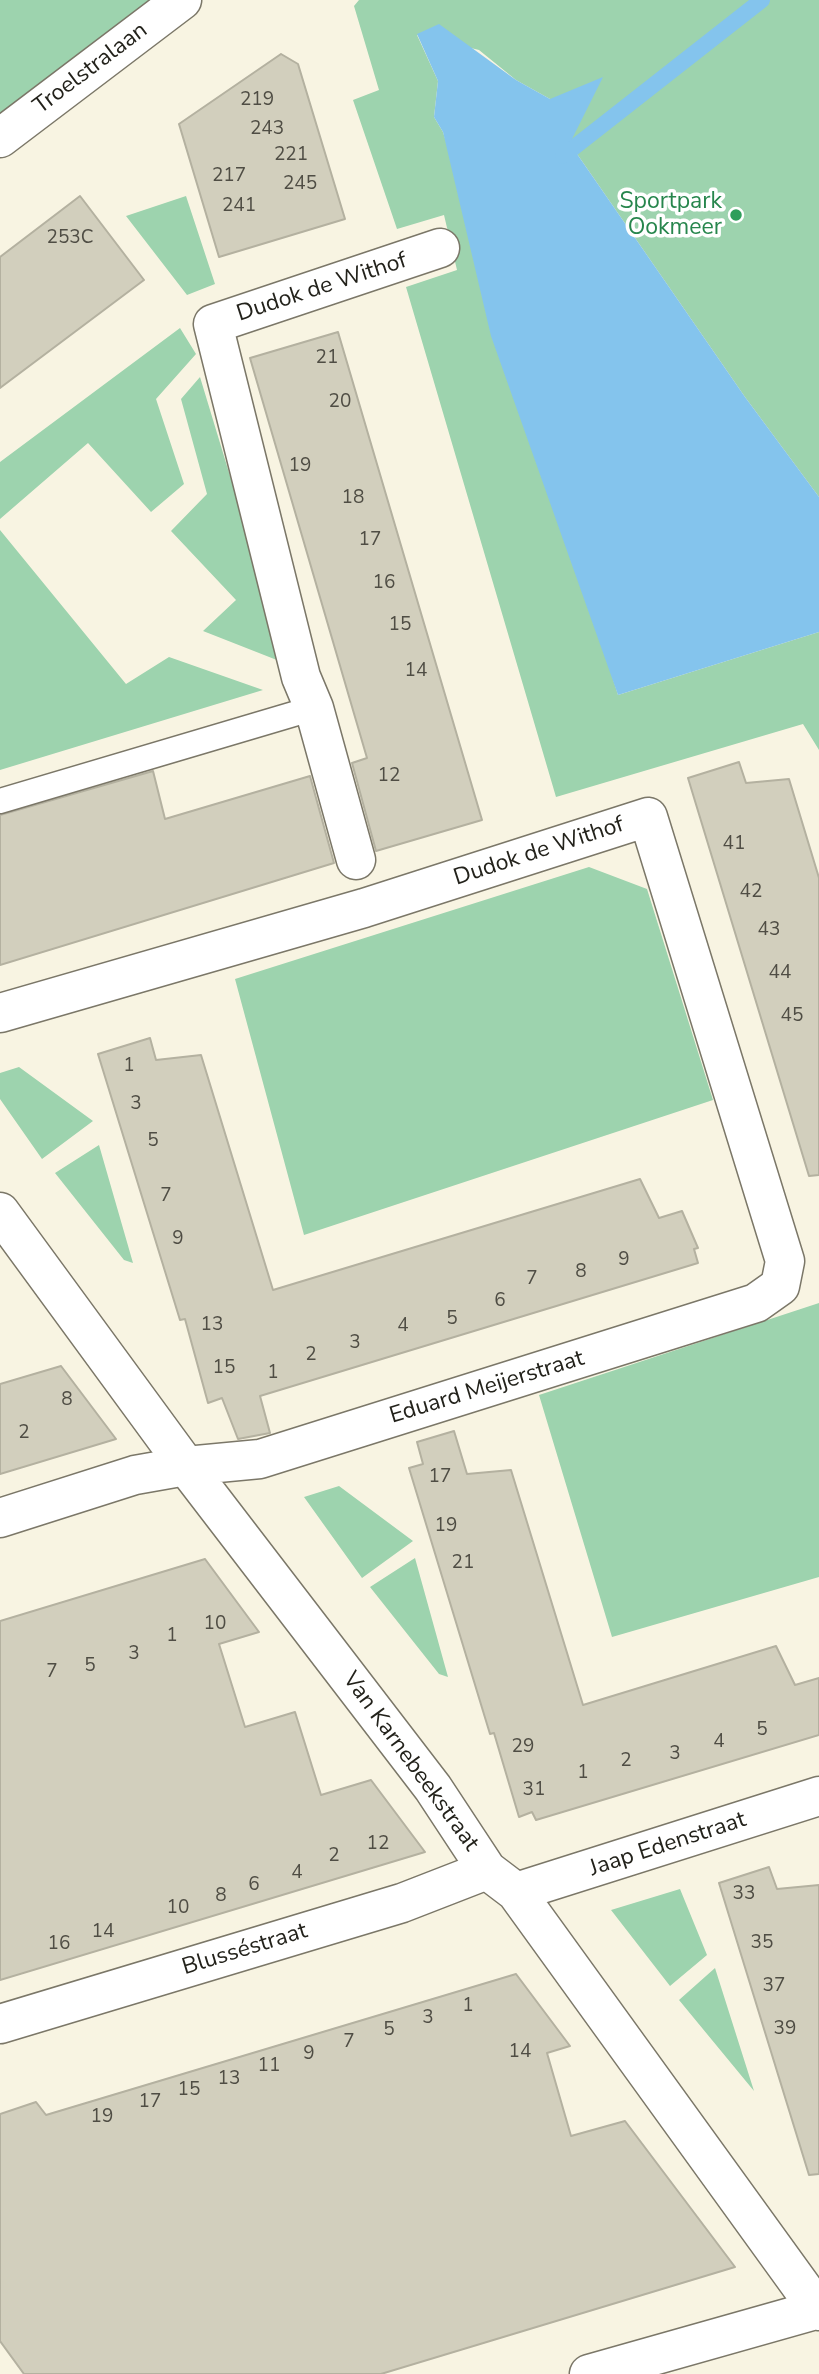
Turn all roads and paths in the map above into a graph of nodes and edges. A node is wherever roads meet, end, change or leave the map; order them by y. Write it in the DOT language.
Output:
graph roads {
  1 [pos="182,0"];
  2 [pos="0,138"];
  3 [pos="440,248"];
  4 [pos="314,708"];
  5 [pos="0,800"];
  6 [pos="355,860"];
  7 [pos="0,1013"];
  8 [pos="0,1212"];
  9 [pos="780,1286"];
  10 [pos="186,1465"];
  11 [pos="0,1518"];
  12 [pos="819,1796"];
  13 [pos="502,1881"];
  14 [pos="0,2024"];
  15 [pos="819,2309"];
  16 [pos="589,2374"];
  1 -- 2 [label="street, Troelstralaan"];
  3 -- 4 [label="street, Dudok de Withof"];
  4 -- 5 [label="lane"];
  4 -- 6 [label="street, Dudok de Withof"];
  7 -- 9 [label="street, Dudok de Withof"];
  8 -- 10 [label="street, Van Karnebeekstraat"];
  9 -- 10 [label="street, Eduard Meijerstraat"];
  10 -- 11 [label="street, Eduard Meijerstraat"];
  10 -- 13 [label="street, Van Karnebeekstraat"];
  12 -- 13 [label="street, Jaap Edenstraat"];
  13 -- 14 [label="street, Blusséstraat"];
  13 -- 15 [label="street, Van Karnebeekstraat"];
  15 -- 16 [label="street"];
}
